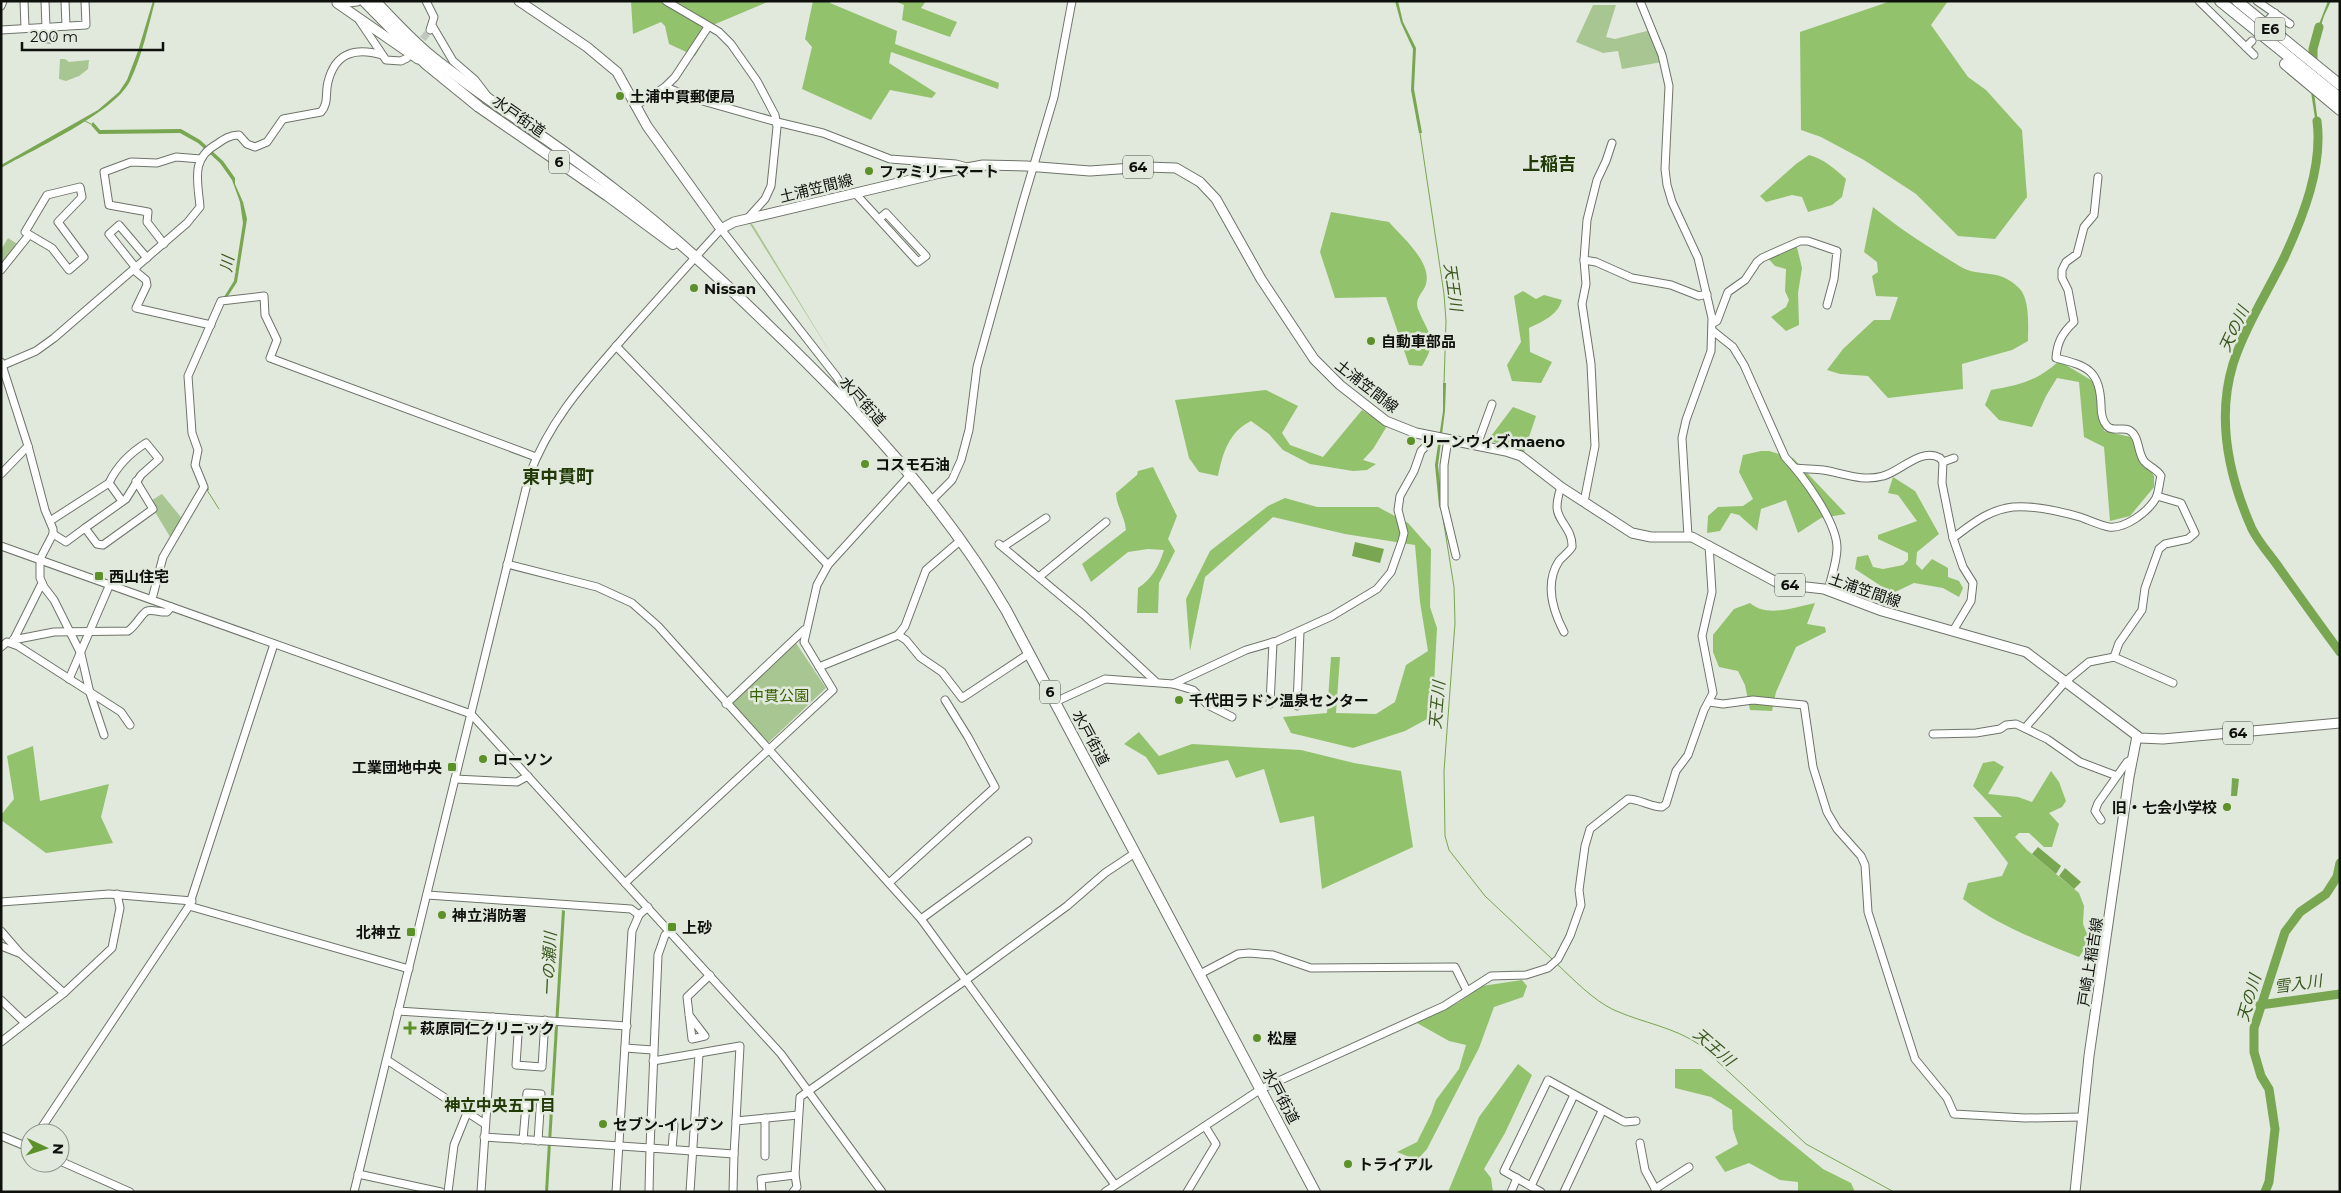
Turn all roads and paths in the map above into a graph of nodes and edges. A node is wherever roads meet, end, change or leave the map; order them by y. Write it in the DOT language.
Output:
graph roads {
  1 [pos="3,1"];
  2 [pos="24,1"];
  3 [pos="45,1"];
  4 [pos="65,1"];
  5 [pos="85,1"];
  6 [pos="357,1"];
  7 [pos="364,1"];
  8 [pos="375,1"];
  9 [pos="426,1"];
  10 [pos="519,1"];
  11 [pos="666,1"];
  12 [pos="1072,1"];
  13 [pos="1640,1"];
  14 [pos="2199,1"];
  15 [pos="2220,1"];
  16 [pos="2237,1"];
  17 [pos="2257,1"];
  18 [pos="336,2"];
  19 [pos="1,6"];
  20 [pos="355,14"];
  21 [pos="2290,24"];
  22 [pos="66,26"];
  23 [pos="46,27"];
  24 [pos="708,27"];
  25 [pos="25,28"];
  26 [pos="1,30"];
  27 [pos="2253,36"];
  28 [pos="2246,47"];
  29 [pos="382,55"];
  30 [pos="2254,55"];
  31 [pos="407,58"];
  32 [pos="425,63"];
  33 [pos="2340,85"];
  34 [pos="665,87"];
  35 [pos="2326,93"];
  36 [pos="2340,98"];
  37 [pos="490,101"];
  38 [pos="635,106"];
  39 [pos="2340,110"];
  40 [pos="777,122"];
  41 [pos="1612,143"];
  42 [pos="201,159"];
  43 [pos="1033,166"];
  44 [pos="967,167"];
  45 [pos="2098,177"];
  46 [pos="856,193"];
  47 [pos="747,219"];
  48 [pos="879,219"];
  49 [pos="721,229"];
  50 [pos="29,235"];
  51 [pos="164,244"];
  52 [pos="695,256"];
  53 [pos="147,258"];
  54 [pos="1584,260"];
  55 [pos="135,269"];
  56 [pos="1,270"];
  57 [pos="1707,294"];
  58 [pos="1827,305"];
  59 [pos="1713,323"];
  60 [pos="211,325"];
  61 [pos="1713,331"];
  62 [pos="616,346"];
  63 [pos="2,364"];
  64 [pos="1492,404"];
  65 [pos="854,412"];
  66 [pos="1440,438"];
  67 [pos="1477,445"];
  68 [pos="28,446"];
  69 [pos="536,457"];
  70 [pos="1954,458"];
  71 [pos="1943,462"];
  72 [pos="1796,468"];
  73 [pos="1,474"];
  74 [pos="910,475"];
  75 [pos="136,481"];
  76 [pos="109,483"];
  77 [pos="1561,487"];
  78 [pos="2157,496"];
  79 [pos="122,501"];
  80 [pos="930,502"];
  81 [pos="1584,502"];
  82 [pos="1046,518"];
  83 [pos="50,521"];
  84 [pos="1106,522"];
  85 [pos="85,528"];
  86 [pos="53,534"];
  87 [pos="1688,536"];
  88 [pos="1953,538"];
  89 [pos="960,540"];
  90 [pos="1709,545"];
  91 [pos="1,546"];
  92 [pos="1456,556"];
  93 [pos="40,559"];
  94 [pos="507,564"];
  95 [pos="828,565"];
  96 [pos="1039,577"];
  97 [pos="42,584"];
  98 [pos="110,584"];
  99 [pos="1828,591"];
  100 [pos="152,599"];
  101 [pos="172,607"];
  102 [pos="806,629"];
  103 [pos="1300,631"];
  104 [pos="1953,631"];
  105 [pos="70,632"];
  106 [pos="91,632"];
  107 [pos="1564,632"];
  108 [pos="898,635"];
  109 [pos="7,642"];
  110 [pos="1273,642"];
  111 [pos="274,644"];
  112 [pos="1030,653"];
  113 [pos="80,654"];
  114 [pos="2114,658"];
  115 [pos="819,667"];
  116 [pos="69,679"];
  117 [pos="1155,681"];
  118 [pos="2066,682"];
  119 [pos="2173,683"];
  120 [pos="1173,684"];
  121 [pos="90,693"];
  122 [pos="945,700"];
  123 [pos="1055,702"];
  124 [pos="1709,702"];
  125 [pos="726,704"];
  126 [pos="1270,704"];
  127 [pos="1297,706"];
  128 [pos="471,714"];
  129 [pos="1232,717"];
  130 [pos="2340,723"];
  131 [pos="130,725"];
  132 [pos="2025,728"];
  133 [pos="1933,734"];
  134 [pos="104,735"];
  135 [pos="2137,736"];
  136 [pos="770,750"];
  137 [pos="2132,760"];
  138 [pos="528,776"];
  139 [pos="2117,776"];
  140 [pos="455,779"];
  141 [pos="2101,820"];
  142 [pos="1028,841"];
  143 [pos="1135,853"];
  144 [pos="625,883"];
  145 [pos="889,884"];
  146 [pos="117,894"];
  147 [pos="427,895"];
  148 [pos="1,902"];
  149 [pos="191,904"];
  150 [pos="648,907"];
  151 [pos="639,915"];
  152 [pos="921,919"];
  153 [pos="1,931"];
  154 [pos="670,931"];
  155 [pos="1,946"];
  156 [pos="20,953"];
  157 [pos="409,969"];
  158 [pos="1200,974"];
  159 [pos="710,975"];
  160 [pos="966,980"];
  161 [pos="1467,991"];
  162 [pos="64,993"];
  163 [pos="1,1000"];
  164 [pos="398,1011"];
  165 [pos="689,1015"];
  166 [pos="493,1017"];
  167 [pos="519,1019"];
  168 [pos="545,1020"];
  169 [pos="25,1023"];
  170 [pos="627,1026"];
  171 [pos="1,1042"];
  172 [pos="625,1048"];
  173 [pos="653,1050"];
  174 [pos="699,1054"];
  175 [pos="387,1060"];
  176 [pos="653,1061"];
  177 [pos="1261,1090"];
  178 [pos="810,1091"];
  179 [pos="1574,1095"];
  180 [pos="1602,1111"];
  181 [pos="467,1112"];
  182 [pos="798,1116"];
  183 [pos="2082,1116"];
  184 [pos="765,1118"];
  185 [pos="736,1121"];
  186 [pos="1636,1121"];
  187 [pos="45,1123"];
  188 [pos="485,1124"];
  189 [pos="674,1125"];
  190 [pos="1205,1126"];
  191 [pos="1,1136"];
  192 [pos="484,1137"];
  193 [pos="523,1140"];
  194 [pos="538,1140"];
  195 [pos="20,1143"];
  196 [pos="1640,1143"];
  197 [pos="619,1146"];
  198 [pos="650,1148"];
  199 [pos="672,1149"];
  200 [pos="693,1151"];
  201 [pos="734,1154"];
  202 [pos="765,1156"];
  203 [pos="70,1165"];
  204 [pos="1689,1167"];
  205 [pos="358,1174"];
  206 [pos="795,1175"];
  207 [pos="1518,1178"];
  208 [pos="1115,1185"];
  209 [pos="1531,1186"];
  210 [pos="1656,1190"];
  211 [pos="129,1192"];
  212 [pos="354,1192"];
  213 [pos="441,1192"];
  214 [pos="448,1192"];
  215 [pos="481,1192"];
  216 [pos="616,1192"];
  217 [pos="649,1192"];
  218 [pos="690,1192"];
  219 [pos="733,1192"];
  220 [pos="762,1192"];
  221 [pos="793,1192"];
  222 [pos="882,1192"];
  223 [pos="1105,1192"];
  224 [pos="1187,1192"];
  225 [pos="1315,1192"];
  226 [pos="1511,1192"];
  227 [pos="1542,1192"];
  228 [pos="1564,1192"];
  229 [pos="2075,1192"];
  1 -- 19 [label="street"];
  2 -- 25 [label="street"];
  3 -- 23 [label="street"];
  4 -- 22 [label="street"];
  5 -- 22 [label="street"];
  6 -- 18 [label="main road"];
  7 -- 32 [label="highway, 水戸街道 / 6"];
  8 -- 37 [label="highway, 水戸街道 / 6"];
  9 -- 37 [label="street"];
  10 -- 38 [label="main road"];
  11 -- 24 [label="street"];
  12 -- 43 [label="street"];
  13 -- 57 [label="street"];
  14 -- 28 [label="street"];
  15 -- 27 [label="highway, E6"];
  16 -- 33 [label="highway, E6"];
  17 -- 21 [label="street"];
  18 -- 20 [label="main road"];
  20 -- 29 [label="street"];
  20 -- 32 [label="main road"];
  22 -- 23 [label="street"];
  23 -- 25 [label="street"];
  24 -- 34 [label="street"];
  24 -- 40 [label="street"];
  25 -- 26 [label="street"];
  27 -- 28 [label="street"];
  27 -- 35 [label="highway, E6"];
  28 -- 30 [label="street"];
  29 -- 31 [label="street"];
  29 -- 42 [label="street"];
  32 -- 52 [label="highway, 水戸街道 / 6"];
  34 -- 38 [label="street"];
  34 -- 40 [label="street"];
  35 -- 36 [label="highway, E6"];
  35 -- 39 [label="highway"];
  37 -- 52 [label="highway, 水戸街道 / 6"];
  38 -- 49 [label="main road"];
  40 -- 44 [label="street"];
  40 -- 47 [label="street"];
  41 -- 54 [label="street"];
  42 -- 51 [label="street"];
  42 -- 51 [label="street"];
  43 -- 44 [label="main road, 土浦笠間線 / 64"];
  43 -- 66 [label="main road, 土浦笠間線 / 64"];
  43 -- 80 [label="street"];
  44 -- 46 [label="main road, 土浦笠間線 / 64"];
  45 -- 78 [label="street"];
  46 -- 47 [label="main road, 土浦笠間線 / 64"];
  46 -- 48 [label="street"];
  47 -- 49 [label="main road, 土浦笠間線 / 64"];
  48 -- 48 [label="street"];
  49 -- 52 [label="street"];
  49 -- 65 [label="street"];
  50 -- 50 [label="street"];
  50 -- 56 [label="street"];
  51 -- 53 [label="street"];
  52 -- 62 [label="street"];
  52 -- 65 [label="highway, 水戸街道 / 6"];
  53 -- 55 [label="street"];
  53 -- 55 [label="street"];
  54 -- 57 [label="street"];
  54 -- 81 [label="street"];
  55 -- 60 [label="street"];
  55 -- 63 [label="street"];
  57 -- 59 [label="street"];
  58 -- 59 [label="street"];
  59 -- 61 [label="street"];
  60 -- 69 [label="street"];
  60 -- 100 [label="street"];
  61 -- 72 [label="street"];
  61 -- 87 [label="street"];
  62 -- 69 [label="street"];
  62 -- 95 [label="street"];
  63 -- 68 [label="street"];
  64 -- 67 [label="street"];
  65 -- 74 [label="highway, 水戸街道 / 6"];
  66 -- 67 [label="main road, 土浦笠間線 / 64"];
  66 -- 92 [label="street"];
  66 -- 103 [label="street"];
  67 -- 77 [label="main road, 土浦笠間線 / 64"];
  68 -- 73 [label="street"];
  68 -- 83 [label="street"];
  69 -- 94 [label="street"];
  70 -- 71 [label="street"];
  71 -- 72 [label="street"];
  71 -- 88 [label="street"];
  72 -- 99 [label="street"];
  74 -- 80 [label="highway, 水戸街道 / 6"];
  74 -- 95 [label="street"];
  75 -- 76 [label="street"];
  75 -- 79 [label="street"];
  75 -- 85 [label="street"];
  76 -- 79 [label="street"];
  76 -- 83 [label="street"];
  77 -- 81 [label="main road, 土浦笠間線 / 64"];
  77 -- 107 [label="street"];
  78 -- 88 [label="street"];
  78 -- 114 [label="street"];
  79 -- 85 [label="street"];
  80 -- 89 [label="highway, 水戸街道 / 6"];
  81 -- 87 [label="main road, 土浦笠間線 / 64"];
  82 -- 96 [label="street"];
  83 -- 86 [label="street"];
  84 -- 96 [label="street"];
  85 -- 86 [label="street"];
  86 -- 93 [label="street"];
  87 -- 90 [label="main road, 土浦笠間線 / 64"];
  88 -- 104 [label="street"];
  89 -- 108 [label="street"];
  89 -- 112 [label="highway, 水戸街道 / 6"];
  90 -- 99 [label="main road, 土浦笠間線 / 64"];
  90 -- 124 [label="street"];
  91 -- 93 [label="street"];
  93 -- 97 [label="street"];
  93 -- 98 [label="street"];
  94 -- 125 [label="street"];
  94 -- 128 [label="street"];
  95 -- 102 [label="street"];
  96 -- 117 [label="street"];
  97 -- 105 [label="street"];
  97 -- 109 [label="street"];
  98 -- 100 [label="street"];
  98 -- 106 [label="street"];
  99 -- 104 [label="main road, 土浦笠間線 / 64"];
  100 -- 101 [label="street"];
  101 -- 106 [label="street"];
  101 -- 111 [label="street"];
  102 -- 115 [label="street"];
  102 -- 125 [label="street"];
  103 -- 110 [label="street"];
  103 -- 127 [label="street"];
  104 -- 118 [label="main road, 土浦笠間線 / 64"];
  105 -- 106 [label="street"];
  105 -- 109 [label="street"];
  105 -- 113 [label="street"];
  106 -- 113 [label="street"];
  108 -- 112 [label="street"];
  108 -- 115 [label="street"];
  109 -- 116 [label="street"];
  110 -- 120 [label="street"];
  110 -- 126 [label="street"];
  111 -- 128 [label="street"];
  111 -- 149 [label="street"];
  112 -- 123 [label="highway, 水戸街道 / 6"];
  113 -- 116 [label="street"];
  113 -- 121 [label="street"];
  114 -- 118 [label="street"];
  114 -- 119 [label="street"];
  115 -- 136 [label="street"];
  116 -- 121 [label="street"];
  117 -- 120 [label="street"];
  117 -- 123 [label="street"];
  118 -- 132 [label="street"];
  118 -- 135 [label="main road, 土浦笠間線 / 64"];
  120 -- 129 [label="street"];
  121 -- 131 [label="street"];
  121 -- 134 [label="street"];
  122 -- 145 [label="street"];
  123 -- 143 [label="highway, 水戸街道 / 6"];
  124 -- 161 [label="street"];
  124 -- 183 [label="street"];
  125 -- 136 [label="street"];
  128 -- 138 [label="street"];
  128 -- 140 [label="street"];
  130 -- 135 [label="main road, 64"];
  132 -- 133 [label="street"];
  132 -- 139 [label="street"];
  135 -- 137 [label="main road, 戸崎上稲吉線"];
  136 -- 144 [label="street"];
  136 -- 145 [label="street"];
  137 -- 139 [label="street"];
  137 -- 183 [label="main road, 戸崎上稲吉線"];
  138 -- 140 [label="street"];
  138 -- 144 [label="street"];
  139 -- 141 [label="street"];
  140 -- 147 [label="street"];
  142 -- 152 [label="street"];
  143 -- 158 [label="highway, 水戸街道 / 6"];
  143 -- 160 [label="street"];
  144 -- 150 [label="street"];
  145 -- 152 [label="street"];
  146 -- 148 [label="street"];
  146 -- 149 [label="street"];
  146 -- 162 [label="street"];
  147 -- 151 [label="street"];
  147 -- 157 [label="street"];
  149 -- 157 [label="street"];
  149 -- 187 [label="street"];
  150 -- 151 [label="street"];
  150 -- 154 [label="street"];
  151 -- 170 [label="street"];
  152 -- 160 [label="street"];
  153 -- 156 [label="street"];
  154 -- 159 [label="street"];
  154 -- 173 [label="street"];
  155 -- 156 [label="street"];
  156 -- 162 [label="street"];
  157 -- 164 [label="street"];
  158 -- 161 [label="street"];
  158 -- 177 [label="highway, 水戸街道 / 6"];
  159 -- 165 [label="street"];
  159 -- 178 [label="street"];
  160 -- 178 [label="street"];
  160 -- 208 [label="street"];
  161 -- 177 [label="street"];
  162 -- 169 [label="street"];
  163 -- 169 [label="street"];
  164 -- 166 [label="street"];
  164 -- 175 [label="street"];
  166 -- 167 [label="street"];
  166 -- 188 [label="street"];
  167 -- 168 [label="street"];
  167 -- 168 [label="street"];
  168 -- 170 [label="street"];
  169 -- 171 [label="street"];
  170 -- 172 [label="street"];
  172 -- 173 [label="street"];
  172 -- 197 [label="street"];
  173 -- 176 [label="street"];
  174 -- 176 [label="street"];
  174 -- 185 [label="street"];
  174 -- 200 [label="street"];
  175 -- 181 [label="street"];
  175 -- 205 [label="street"];
  176 -- 198 [label="street"];
  177 -- 190 [label="street"];
  177 -- 225 [label="highway, 水戸街道 / 6"];
  178 -- 182 [label="street"];
  178 -- 222 [label="street"];
  179 -- 180 [label="street"];
  179 -- 207 [label="street"];
  179 -- 209 [label="street"];
  180 -- 186 [label="street"];
  180 -- 228 [label="street"];
  181 -- 188 [label="street"];
  181 -- 214 [label="street"];
  182 -- 184 [label="street"];
  182 -- 206 [label="street"];
  183 -- 229 [label="main road, 戸崎上稲吉線"];
  184 -- 185 [label="street"];
  184 -- 202 [label="street"];
  185 -- 201 [label="street"];
  188 -- 192 [label="street"];
  189 -- 199 [label="street"];
  190 -- 208 [label="street"];
  190 -- 224 [label="street"];
  191 -- 195 [label="street"];
  192 -- 193 [label="street"];
  192 -- 215 [label="street"];
  193 -- 194 [label="street"];
  193 -- 194 [label="street"];
  194 -- 197 [label="street"];
  196 -- 210 [label="street"];
  197 -- 198 [label="street"];
  197 -- 216 [label="street"];
  198 -- 199 [label="street"];
  198 -- 217 [label="street"];
  199 -- 200 [label="street"];
  200 -- 201 [label="street"];
  200 -- 218 [label="street"];
  201 -- 219 [label="street"];
  203 -- 211 [label="street"];
  204 -- 210 [label="street"];
  205 -- 212 [label="street"];
  205 -- 213 [label="street"];
  206 -- 220 [label="street"];
  206 -- 221 [label="street"];
  207 -- 209 [label="street"];
  207 -- 226 [label="street"];
  208 -- 223 [label="street"];
  209 -- 227 [label="street"];
}
